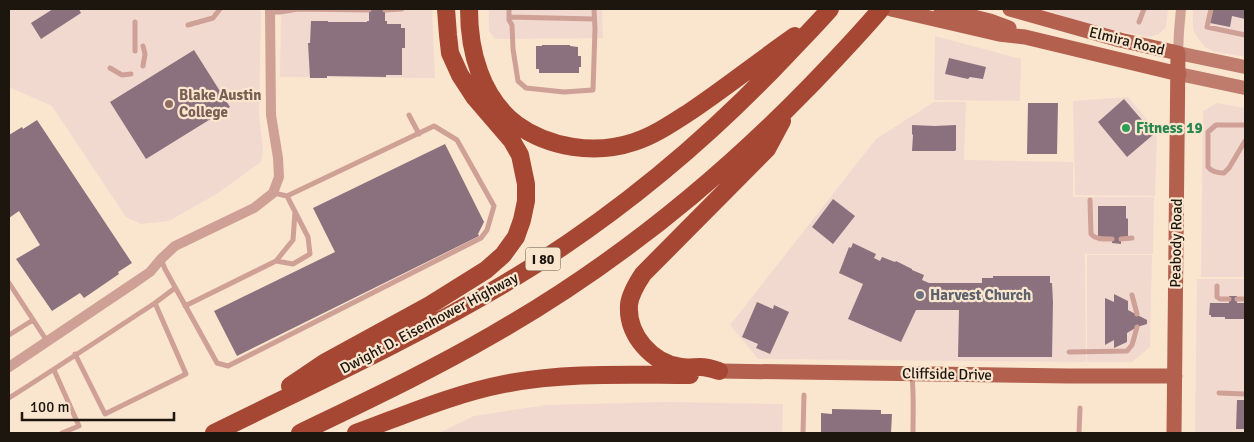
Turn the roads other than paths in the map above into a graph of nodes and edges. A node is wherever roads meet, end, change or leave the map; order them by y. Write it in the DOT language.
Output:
graph roads {
  1 [pos="220,9"];
  2 [pos="298,9"];
  3 [pos="402,9"];
  4 [pos="446,9"];
  5 [pos="469,9"];
  6 [pos="509,9"];
  7 [pos="594,9"];
  8 [pos="881,9"];
  9 [pos="891,9"];
  10 [pos="941,9"];
  11 [pos="1010,9"];
  12 [pos="1144,9"];
  13 [pos="1181,9"];
  14 [pos="1211,9"];
  15 [pos="270,10"];
  16 [pos="369,10"];
  17 [pos="385,10"];
  18 [pos="827,12"];
  19 [pos="509,17"];
  20 [pos="594,18"];
  21 [pos="135,22"];
  22 [pos="1139,22"];
  23 [pos="188,26"];
  24 [pos="1245,35"];
  25 [pos="1025,36"];
  26 [pos="143,46"];
  27 [pos="136,51"];
  28 [pos="1178,53"];
  29 [pos="143,66"];
  30 [pos="1245,67"];
  31 [pos="110,68"];
  32 [pos="131,74"];
  33 [pos="1179,74"];
  34 [pos="1245,88"];
  35 [pos="791,106"];
  36 [pos="409,115"];
  37 [pos="1245,125"];
  38 [pos="419,134"];
  39 [pos="1245,141"];
  40 [pos="273,193"];
  41 [pos="287,196"];
  42 [pos="1090,200"];
  43 [pos="295,212"];
  44 [pos="1132,238"];
  45 [pos="1112,239"];
  46 [pos="1122,239"];
  47 [pos="161,259"];
  48 [pos="276,260"];
  49 [pos="9,283"];
  50 [pos="1217,286"];
  51 [pos="175,288"];
  52 [pos="1132,295"];
  53 [pos="1229,299"];
  54 [pos="1238,299"];
  55 [pos="1245,299"];
  56 [pos="155,303"];
  57 [pos="185,306"];
  58 [pos="1137,314"];
  59 [pos="34,320"];
  60 [pos="1137,327"];
  61 [pos="9,335"];
  62 [pos="47,341"];
  63 [pos="1069,352"];
  64 [pos="76,354"];
  65 [pos="9,367"];
  66 [pos="54,370"];
  67 [pos="719,370"];
  68 [pos="912,374"];
  69 [pos="1175,376"];
  70 [pos="1219,393"];
  71 [pos="1245,394"];
  72 [pos="804,396"];
  73 [pos="9,398"];
  74 [pos="1080,408"];
  75 [pos="220,430"];
  76 [pos="62,433"];
  77 [pos="300,433"];
  78 [pos="356,433"];
  79 [pos="804,433"];
  80 [pos="913,433"];
  81 [pos="1079,433"];
  82 [pos="1174,433"];
  1 -- 23 [label="lane"];
  2 -- 15 [label="lane"];
  2 -- 16 [label="lane"];
  3 -- 17 [label="lane"];
  4 -- 75 [label="highway"];
  5 -- 18 [label="highway"];
  6 -- 19 [label="lane"];
  7 -- 20 [label="lane"];
  8 -- 35 [label="highway, I 80"];
  9 -- 25 [label="main road, Elmira Road"];
  10 -- 25 [label="main road, Elmira Road"];
  11 -- 28 [label="main road, Elmira Road"];
  12 -- 22 [label="lane"];
  13 -- 28 [label="street"];
  14 -- 24 [label="lane"];
  15 -- 40 [label="street"];
  18 -- 75 [label="highway, Dwight D. Eisenhower Highway / I 80"];
  19 -- 20 [label="lane"];
  19 -- 20 [label="lane"];
  21 -- 27 [label="lane"];
  25 -- 33 [label="main road, Elmira Road"];
  26 -- 29 [label="lane"];
  28 -- 30 [label="main road, Elmira Road"];
  28 -- 33 [label="main road, Peabody Road"];
  31 -- 32 [label="lane"];
  33 -- 34 [label="main road, Elmira Road"];
  33 -- 69 [label="main road, Peabody Road"];
  35 -- 67 [label="highway"];
  35 -- 77 [label="highway, I 80"];
  36 -- 38 [label="lane"];
  37 -- 39 [label="lane"];
  38 -- 41 [label="lane"];
  38 -- 57 [label="lane"];
  40 -- 41 [label="lane"];
  40 -- 47 [label="street"];
  41 -- 43 [label="lane"];
  42 -- 45 [label="lane"];
  43 -- 48 [label="lane"];
  43 -- 48 [label="lane"];
  44 -- 46 [label="lane"];
  47 -- 51 [label="lane"];
  47 -- 62 [label="street"];
  48 -- 57 [label="lane"];
  49 -- 59 [label="lane"];
  50 -- 53 [label="lane"];
  51 -- 56 [label="lane"];
  51 -- 57 [label="lane"];
  52 -- 58 [label="lane"];
  54 -- 55 [label="lane"];
  56 -- 64 [label="lane"];
  56 -- 64 [label="lane"];
  59 -- 61 [label="lane"];
  59 -- 62 [label="lane"];
  60 -- 63 [label="lane"];
  62 -- 65 [label="street"];
  64 -- 66 [label="lane"];
  66 -- 73 [label="lane"];
  66 -- 76 [label="lane"];
  67 -- 68 [label="main road, Cliffside Drive"];
  67 -- 78 [label="highway"];
  68 -- 69 [label="main road, Cliffside Drive"];
  68 -- 80 [label="lane"];
  69 -- 82 [label="main road, Peabody Road"];
  70 -- 71 [label="lane"];
  72 -- 79 [label="lane"];
  74 -- 81 [label="lane"];
}
